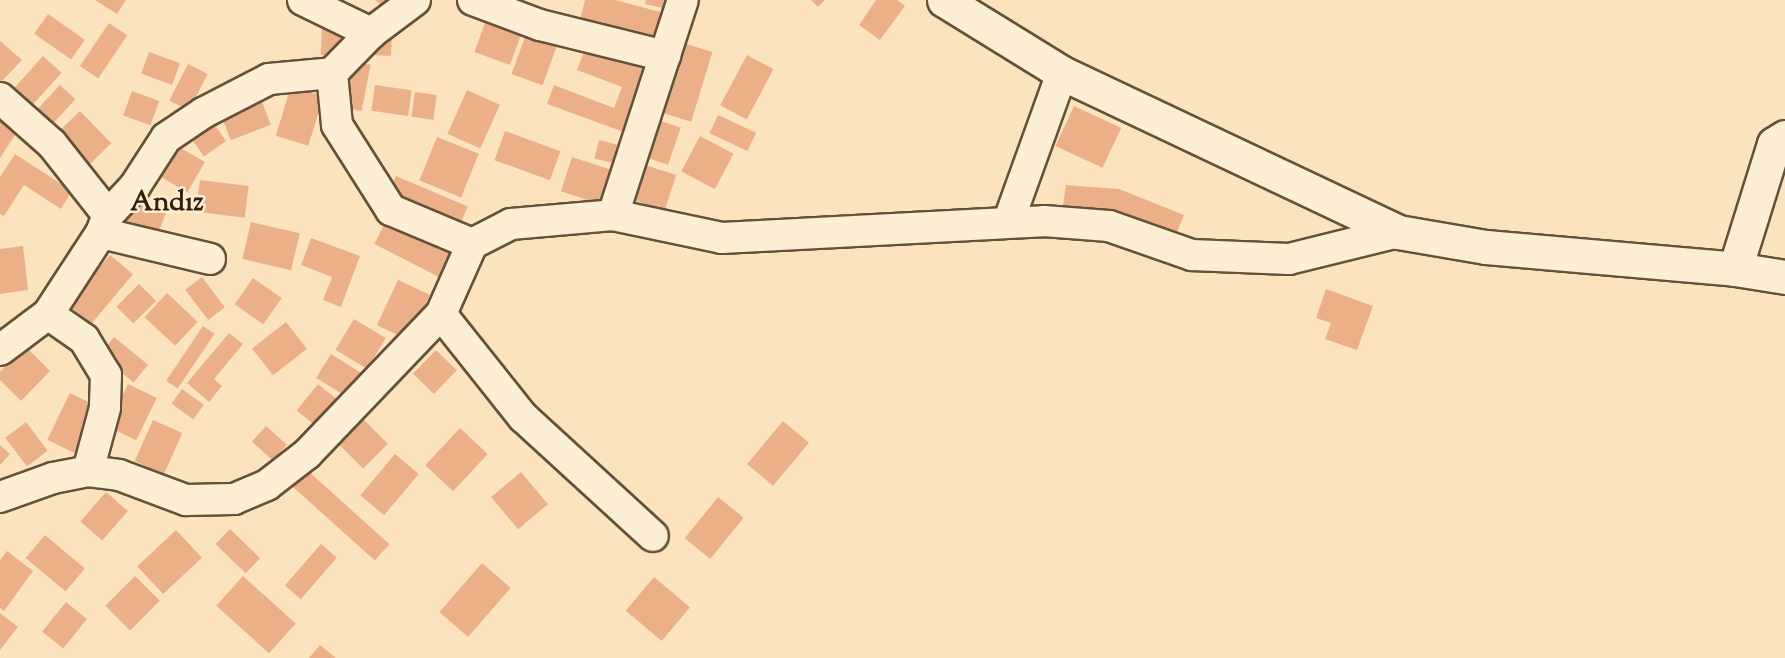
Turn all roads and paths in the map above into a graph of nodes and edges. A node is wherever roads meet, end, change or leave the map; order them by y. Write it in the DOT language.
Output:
graph roads {
  1 [pos="303,0"];
  2 [pos="415,0"];
  3 [pos="473,0"];
  4 [pos="683,0"];
  5 [pos="944,0"];
  6 [pos="545,12"];
  7 [pos="371,33"];
  8 [pos="665,56"];
  9 [pos="332,73"];
  10 [pos="1062,73"];
  11 [pos="0,98"];
  12 [pos="1785,137"];
  13 [pos="613,214"];
  14 [pos="1009,220"];
  15 [pos="105,224"];
  16 [pos="1398,232"];
  17 [pos="472,244"];
  18 [pos="210,259"];
  19 [pos="1735,269"];
  20 [pos="1785,277"];
  21 [pos="48,314"];
  22 [pos="441,314"];
  23 [pos="0,350"];
  24 [pos="88,471"];
  25 [pos="0,497"];
  26 [pos="653,536"];
  1 -- 7 [label="street"];
  2 -- 7 [label="street"];
  3 -- 6 [label="street"];
  4 -- 8 [label="street"];
  5 -- 10 [label="street"];
  6 -- 8 [label="street"];
  7 -- 9 [label="street"];
  8 -- 13 [label="street"];
  9 -- 15 [label="street"];
  9 -- 17 [label="street"];
  10 -- 14 [label="street"];
  10 -- 16 [label="street"];
  11 -- 15 [label="street"];
  12 -- 19 [label="street"];
  13 -- 14 [label="street"];
  13 -- 17 [label="street"];
  14 -- 16 [label="street"];
  15 -- 18 [label="street"];
  15 -- 21 [label="street"];
  16 -- 19 [label="street"];
  17 -- 22 [label="street"];
  19 -- 20 [label="street"];
  21 -- 23 [label="street"];
  21 -- 24 [label="street"];
  22 -- 24 [label="street"];
  22 -- 26 [label="street"];
  24 -- 25 [label="street"];
}
